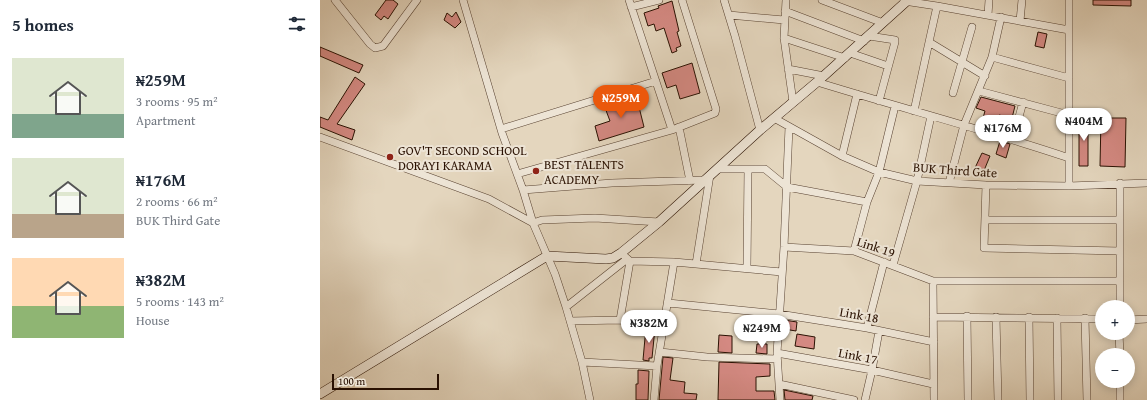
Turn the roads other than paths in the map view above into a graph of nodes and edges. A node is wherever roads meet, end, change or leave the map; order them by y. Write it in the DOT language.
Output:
graph roads {
  1 [pos="336,0"];
  2 [pos="416,0"];
  3 [pos="463,0"];
  4 [pos="659,0"];
  5 [pos="682,0"];
  6 [pos="724,0"];
  7 [pos="786,0"];
  8 [pos="822,0"];
  9 [pos="989,0"];
  10 [pos="1022,0"];
  11 [pos="1069,0"];
  12 [pos="905,1"];
  13 [pos="630,3"];
  14 [pos="937,6"];
  15 [pos="785,11"];
  16 [pos="729,15"];
  17 [pos="988,15"];
  18 [pos="1001,17"];
  19 [pos="784,20"];
  20 [pos="1020,21"];
  21 [pos="883,23"];
  22 [pos="972,27"];
  23 [pos="1069,30"];
  24 [pos="784,38"];
  25 [pos="866,38"];
  26 [pos="929,42"];
  27 [pos="847,56"];
  28 [pos="992,57"];
  29 [pos="962,63"];
  30 [pos="888,66"];
  31 [pos="788,68"];
  32 [pos="985,76"];
  33 [pos="1069,78"];
  34 [pos="821,79"];
  35 [pos="656,81"];
  36 [pos="979,91"];
  37 [pos="953,93"];
  38 [pos="857,94"];
  39 [pos="879,101"];
  40 [pos="793,102"];
  41 [pos="1023,102"];
  42 [pos="895,106"];
  43 [pos="914,111"];
  44 [pos="1069,115"];
  45 [pos="931,116"];
  46 [pos="774,118"];
  47 [pos="964,125"];
  48 [pos="679,127"];
  49 [pos="789,127"];
  50 [pos="501,129"];
  51 [pos="672,130"];
  52 [pos="760,130"];
  53 [pos="320,137"];
  54 [pos="1013,139"];
  55 [pos="842,156"];
  56 [pos="1069,158"];
  57 [pos="718,169"];
  58 [pos="748,169"];
  59 [pos="879,172"];
  60 [pos="517,174"];
  61 [pos="707,178"];
  62 [pos="690,181"];
  63 [pos="917,181"];
  64 [pos="949,182"];
  65 [pos="1120,183"];
  66 [pos="1147,183"];
  67 [pos="986,185"];
  68 [pos="1069,186"];
  69 [pos="787,187"];
  70 [pos="523,190"];
  71 [pos="867,202"];
  72 [pos="986,220"];
  73 [pos="1120,220"];
  74 [pos="659,222"];
  75 [pos="532,223"];
  76 [pos="784,248"];
  77 [pos="854,251"];
  78 [pos="1120,251"];
  79 [pos="546,256"];
  80 [pos="626,258"];
  81 [pos="674,262"];
  82 [pos="884,262"];
  83 [pos="696,264"];
  84 [pos="894,265"];
  85 [pos="747,268"];
  86 [pos="782,272"];
  87 [pos="933,281"];
  88 [pos="1120,281"];
  89 [pos="1120,300"];
  90 [pos="668,303"];
  91 [pos="566,307"];
  92 [pos="779,314"];
  93 [pos="967,316"];
  94 [pos="933,317"];
  95 [pos="996,317"];
  96 [pos="1029,317"];
  97 [pos="1056,318"];
  98 [pos="1085,318"];
  99 [pos="1095,319"];
  100 [pos="1147,319"];
  101 [pos="620,320"];
  102 [pos="1135,320"];
  103 [pos="570,321"];
  104 [pos="664,324"];
  105 [pos="867,328"];
  106 [pos="879,331"];
  107 [pos="934,342"];
  108 [pos="660,352"];
  109 [pos="777,356"];
  110 [pos="582,362"];
  111 [pos="658,366"];
  112 [pos="872,370"];
  113 [pos="779,384"];
  114 [pos="933,384"];
  115 [pos="1120,388"];
  116 [pos="320,394"];
  117 [pos="590,400"];
  118 [pos="654,400"];
  119 [pos="780,400"];
  120 [pos="854,400"];
  121 [pos="865,400"];
  122 [pos="934,400"];
  123 [pos="968,400"];
  124 [pos="998,400"];
  125 [pos="1030,400"];
  126 [pos="1058,400"];
  127 [pos="1087,400"];
  128 [pos="1120,400"];
  1 -- 2 [label="street"];
  3 -- 50 [label="street"];
  4 -- 13 [label="street"];
  5 -- 48 [label="street"];
  6 -- 16 [label="street"];
  7 -- 15 [label="street"];
  8 -- 21 [label="street"];
  9 -- 17 [label="street"];
  10 -- 20 [label="street"];
  11 -- 23 [label="street"];
  12 -- 14 [label="street"];
  12 -- 21 [label="street"];
  13 -- 35 [label="street"];
  14 -- 17 [label="street"];
  14 -- 26 [label="street"];
  15 -- 19 [label="street"];
  15 -- 25 [label="street"];
  16 -- 19 [label="street"];
  16 -- 52 [label="street"];
  17 -- 18 [label="street"];
  18 -- 20 [label="street"];
  18 -- 28 [label="street"];
  19 -- 24 [label="street"];
  20 -- 23 [label="street"];
  21 -- 25 [label="street"];
  22 -- 29 [label="street"];
  23 -- 33 [label="street"];
  24 -- 27 [label="street"];
  24 -- 31 [label="street"];
  25 -- 27 [label="street"];
  25 -- 30 [label="street"];
  26 -- 29 [label="street"];
  26 -- 43 [label="street"];
  27 -- 30 [label="street"];
  27 -- 34 [label="street"];
  28 -- 32 [label="street"];
  28 -- 33 [label="street"];
  29 -- 32 [label="street"];
  29 -- 37 [label="street"];
  30 -- 39 [label="street"];
  31 -- 34 [label="street"];
  31 -- 40 [label="street"];
  32 -- 36 [label="street"];
  33 -- 44 [label="street"];
  34 -- 38 [label="street"];
  34 -- 40 [label="street"];
  35 -- 50 [label="street"];
  35 -- 51 [label="street"];
  36 -- 41 [label="street"];
  36 -- 47 [label="street"];
  38 -- 39 [label="street"];
  38 -- 55 [label="street"];
  39 -- 42 [label="street"];
  40 -- 46 [label="street"];
  41 -- 44 [label="street"];
  41 -- 54 [label="street"];
  42 -- 43 [label="street"];
  42 -- 59 [label="street"];
  43 -- 45 [label="street"];
  44 -- 56 [label="street"];
  45 -- 47 [label="street"];
  45 -- 63 [label="street"];
  46 -- 49 [label="street, BUK Third Gate"];
  46 -- 52 [label="street"];
  47 -- 54 [label="street"];
  47 -- 64 [label="street"];
  48 -- 51 [label="street"];
  48 -- 62 [label="street"];
  49 -- 55 [label="street, BUK Third Gate"];
  49 -- 69 [label="street"];
  50 -- 60 [label="street"];
  51 -- 60 [label="street"];
  52 -- 57 [label="street"];
  53 -- 75 [label="street"];
  54 -- 56 [label="street"];
  55 -- 59 [label="street, BUK Third Gate"];
  56 -- 68 [label="street"];
  57 -- 58 [label="street"];
  57 -- 61 [label="street"];
  58 -- 69 [label="street"];
  58 -- 85 [label="street"];
  59 -- 63 [label="street, BUK Third Gate"];
  59 -- 71 [label="street"];
  60 -- 70 [label="street"];
  61 -- 62 [label="street"];
  61 -- 74 [label="street"];
  61 -- 83 [label="street"];
  62 -- 70 [label="street"];
  63 -- 64 [label="street, BUK Third Gate"];
  63 -- 84 [label="street"];
  64 -- 67 [label="street, BUK Third Gate"];
  65 -- 66 [label="street, BUK Third Gate"];
  65 -- 68 [label="street, BUK Third Gate"];
  65 -- 73 [label="street"];
  67 -- 68 [label="street, BUK Third Gate"];
  67 -- 72 [label="street"];
  69 -- 71 [label="street"];
  69 -- 76 [label="street"];
  70 -- 75 [label="street"];
  71 -- 77 [label="street"];
  72 -- 73 [label="street"];
  72 -- 78 [label="street"];
  73 -- 78 [label="street"];
  74 -- 75 [label="street"];
  74 -- 80 [label="street"];
  75 -- 79 [label="street"];
  76 -- 77 [label="street, Link 19"];
  76 -- 86 [label="street"];
  77 -- 82 [label="street, Link 19"];
  78 -- 88 [label="street"];
  79 -- 80 [label="street"];
  79 -- 91 [label="street"];
  79 -- 116 [label="street"];
  80 -- 81 [label="street"];
  80 -- 91 [label="street"];
  80 -- 101 [label="street"];
  81 -- 83 [label="street"];
  81 -- 90 [label="street"];
  82 -- 84 [label="street, Link 19"];
  82 -- 105 [label="street"];
  83 -- 85 [label="street"];
  84 -- 87 [label="street, Link 19"];
  85 -- 86 [label="street"];
  86 -- 92 [label="street"];
  87 -- 88 [label="street"];
  87 -- 94 [label="street"];
  88 -- 89 [label="street"];
  90 -- 92 [label="street, Link 18"];
  90 -- 104 [label="street"];
  91 -- 103 [label="street"];
  92 -- 105 [label="street, Link 18"];
  92 -- 109 [label="street"];
  93 -- 94 [label="street"];
  93 -- 95 [label="street"];
  93 -- 123 [label="street"];
  94 -- 107 [label="street"];
  95 -- 96 [label="street"];
  95 -- 124 [label="street"];
  96 -- 97 [label="street"];
  96 -- 125 [label="street"];
  97 -- 98 [label="street"];
  97 -- 126 [label="street"];
  98 -- 99 [label="street"];
  98 -- 127 [label="street"];
  100 -- 102 [label="street"];
  101 -- 103 [label="street"];
  101 -- 104 [label="street"];
  103 -- 110 [label="street"];
  104 -- 108 [label="street"];
  105 -- 106 [label="street, Link 18"];
  106 -- 107 [label="street, Link 18"];
  106 -- 112 [label="street"];
  107 -- 114 [label="street"];
  108 -- 109 [label="street, Link 17"];
  108 -- 111 [label="street"];
  109 -- 112 [label="street, Link 17"];
  109 -- 113 [label="street"];
  110 -- 111 [label="street"];
  110 -- 117 [label="street"];
  111 -- 118 [label="street"];
  112 -- 114 [label="street, Link 17"];
  112 -- 121 [label="street"];
  113 -- 119 [label="street"];
  113 -- 120 [label="street"];
  114 -- 122 [label="street"];
  115 -- 128 [label="street"];
}
